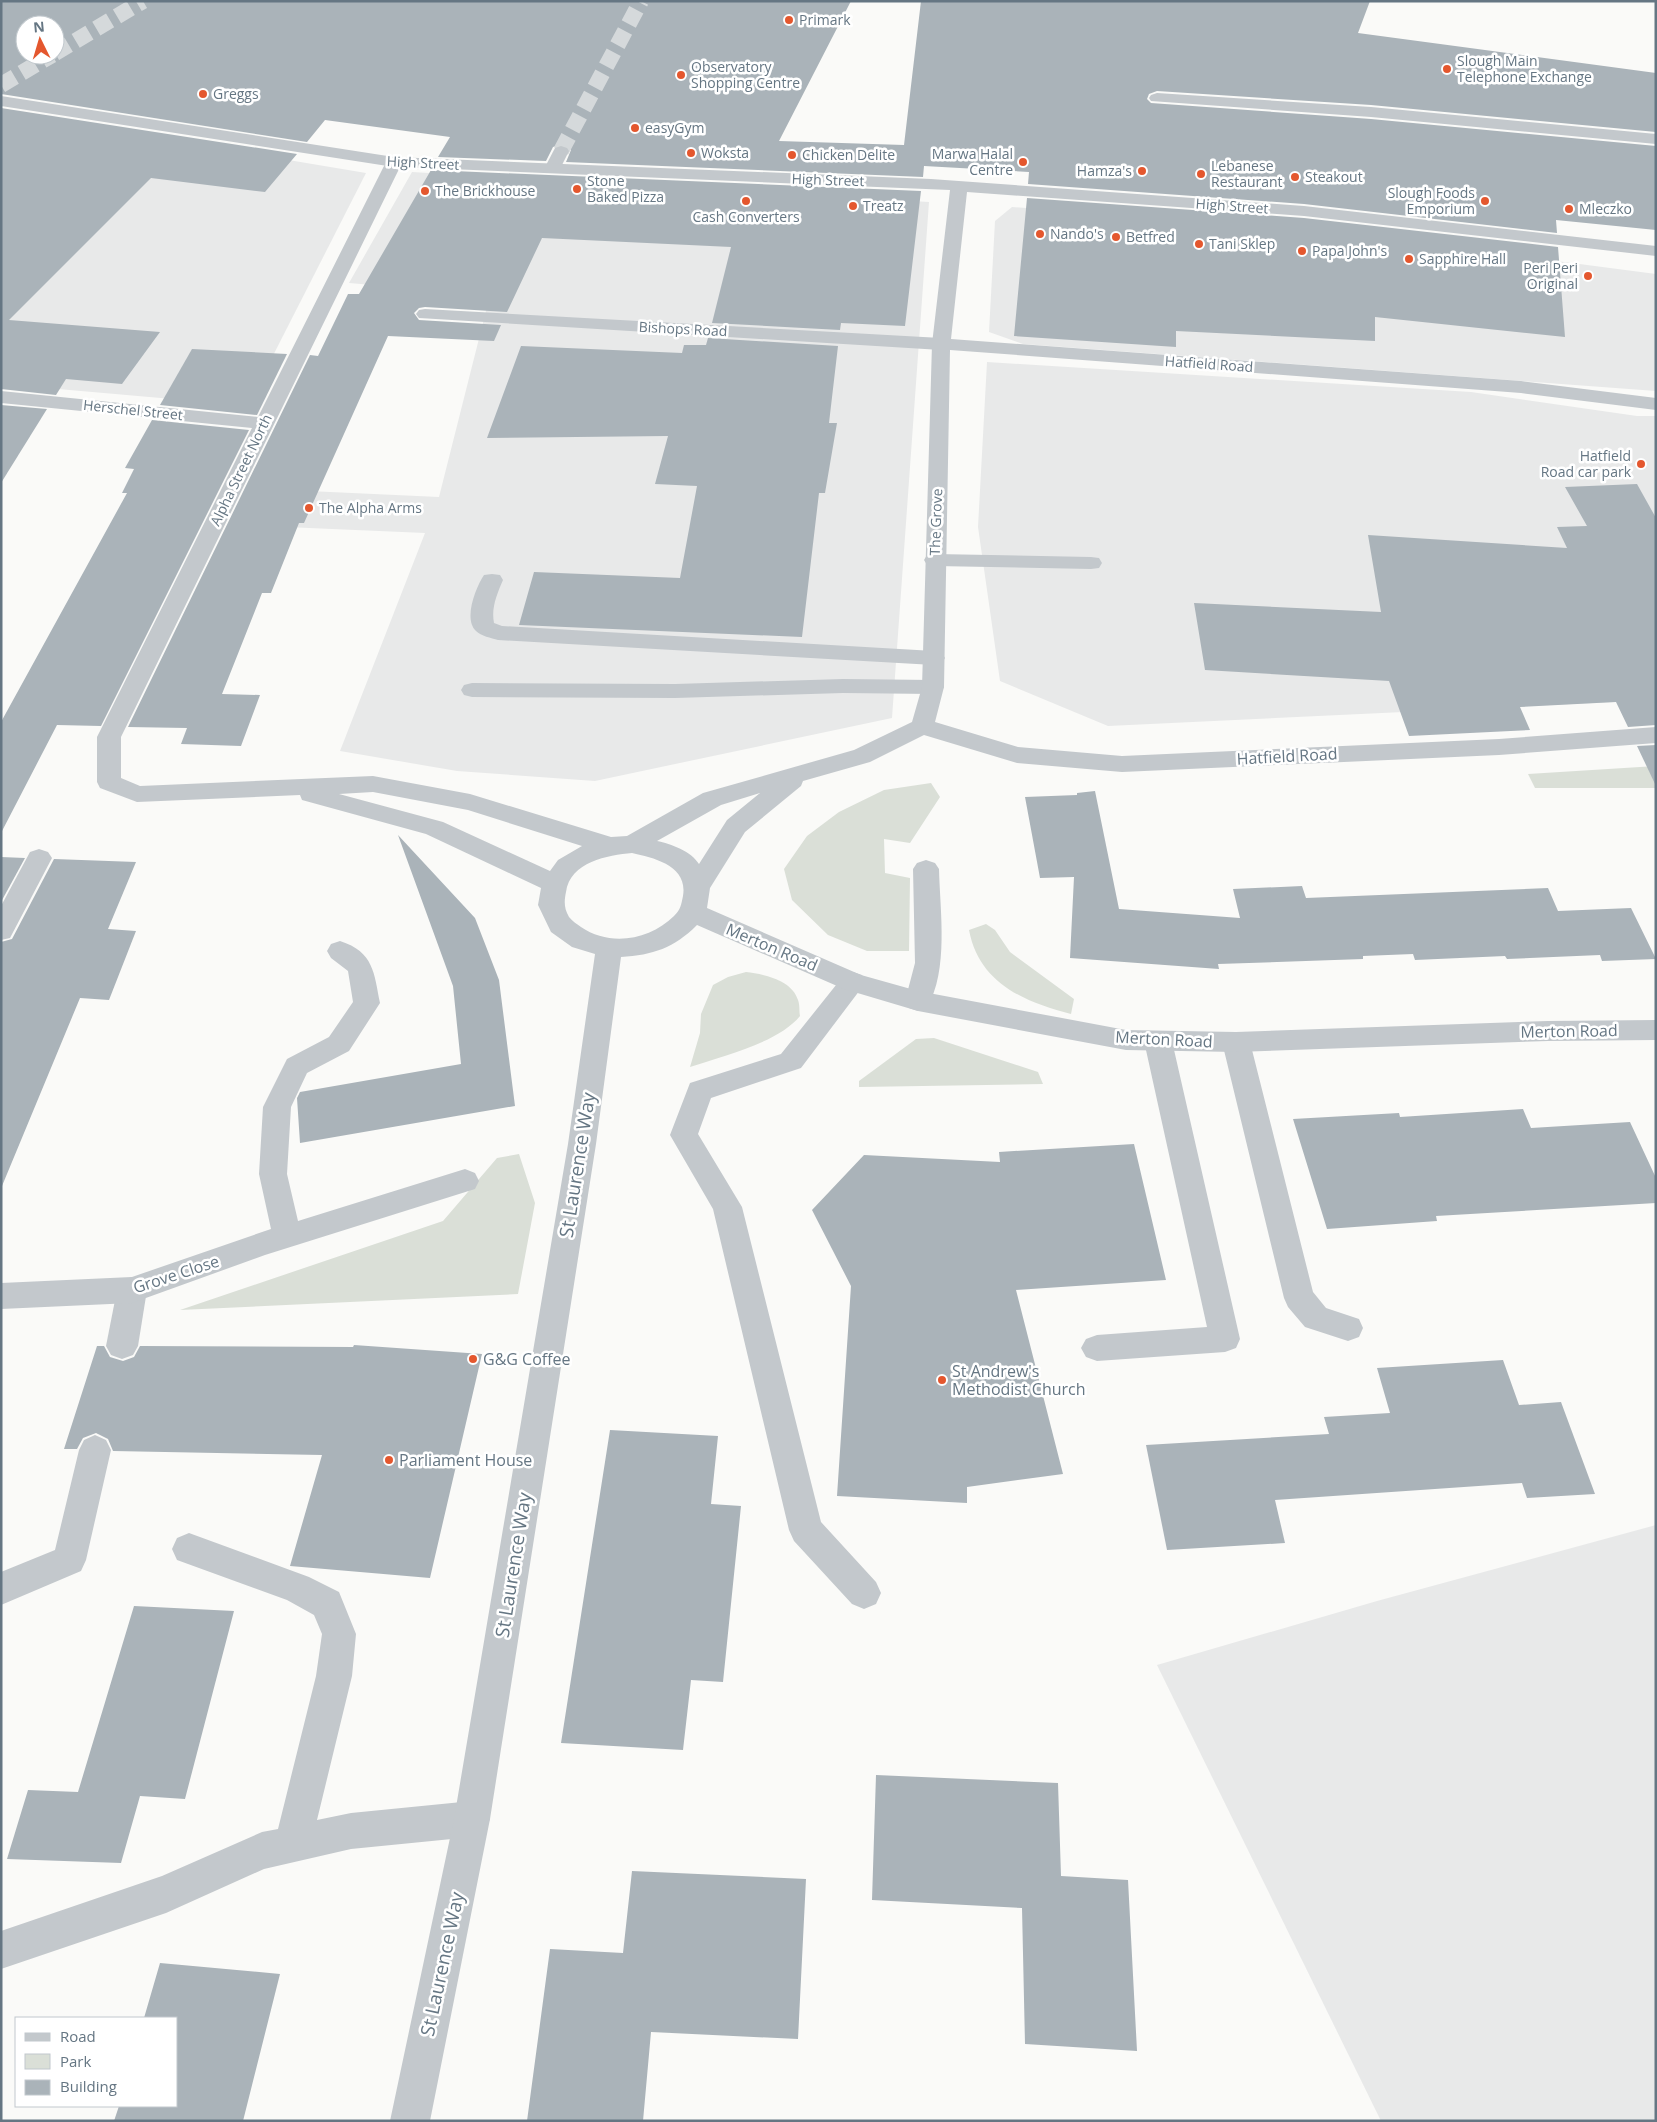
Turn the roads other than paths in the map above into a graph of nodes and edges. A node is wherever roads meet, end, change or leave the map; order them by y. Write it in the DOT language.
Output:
graph roads {
  1 [pos="1158,98"];
  2 [pos="1,102"];
  3 [pos="1656,139"];
  4 [pos="561,151"];
  5 [pos="394,162"];
  6 [pos="552,169"];
  7 [pos="959,186"];
  8 [pos="1656,251"];
  9 [pos="425,314"];
  10 [pos="942,344"];
  11 [pos="1,398"];
  12 [pos="1656,404"];
  13 [pos="264,423"];
  14 [pos="935,560"];
  15 [pos="1091,563"];
  16 [pos="492,580"];
  17 [pos="934,658"];
  18 [pos="933,687"];
  19 [pos="472,690"];
  20 [pos="922,726"];
  21 [pos="1656,736"];
  22 [pos="801,773"];
  23 [pos="283,787"];
  24 [pos="622,845"];
  25 [pos="38,858"];
  26 [pos="926,869"];
  27 [pos="554,884"];
  28 [pos="695,900"];
  29 [pos="1,932"];
  30 [pos="609,948"];
  31 [pos="340,951"];
  32 [pos="853,982"];
  33 [pos="918,1001"];
  34 [pos="1656,1030"];
  35 [pos="1158,1041"];
  36 [pos="1236,1042"];
  37 [pos="465,1181"];
  38 [pos="287,1236"];
  39 [pos="132,1290"];
  40 [pos="1,1296"];
  41 [pos="1348,1328"];
  42 [pos="122,1346"];
  43 [pos="1097,1348"];
  44 [pos="95,1450"];
  45 [pos="189,1549"];
  46 [pos="1,1589"];
  47 [pos="864,1592"];
  48 [pos="472,1819"];
  49 [pos="293,1844"];
  50 [pos="1,1950"];
  51 [pos="410,2121"];
  1 -- 3 [label="street"];
  2 -- 5 [label="street, High Street"];
  4 -- 6 [label="street"];
  5 -- 6 [label="street, High Street"];
  5 -- 13 [label="street, Alpha Street North"];
  6 -- 7 [label="street, High Street"];
  7 -- 8 [label="street, High Street"];
  7 -- 10 [label="street, The Grove"];
  9 -- 10 [label="street, Bishops Road"];
  10 -- 12 [label="street, Hatfield Road"];
  10 -- 14 [label="street, The Grove"];
  11 -- 13 [label="street, Herschel Street"];
  13 -- 23 [label="street, Alpha Street North"];
  14 -- 15 [label="street"];
  14 -- 17 [label="street, The Grove"];
  16 -- 17 [label="street"];
  17 -- 18 [label="street, The Grove"];
  18 -- 19 [label="street"];
  18 -- 20 [label="street, The Grove"];
  20 -- 21 [label="street, Hatfield Road"];
  20 -- 22 [label="street"];
  22 -- 24 [label="street"];
  22 -- 28 [label="street"];
  23 -- 24 [label="street"];
  23 -- 27 [label="street"];
  24 -- 27 [label="street"];
  24 -- 28 [label="street"];
  25 -- 29 [label="street"];
  26 -- 33 [label="street"];
  27 -- 30 [label="street"];
  28 -- 30 [label="street"];
  28 -- 32 [label="street, Merton Road"];
  30 -- 48 [label="street, St Laurence Way"];
  31 -- 38 [label="street"];
  32 -- 33 [label="street, Merton Road"];
  32 -- 47 [label="street"];
  33 -- 35 [label="street, Merton Road"];
  34 -- 36 [label="street, Merton Road"];
  35 -- 36 [label="street, Merton Road"];
  35 -- 43 [label="street"];
  36 -- 41 [label="street"];
  37 -- 38 [label="street, Grove Close"];
  38 -- 39 [label="street, Grove Close"];
  39 -- 40 [label="street, Grove Close"];
  39 -- 42 [label="street"];
  44 -- 46 [label="street"];
  45 -- 49 [label="street"];
  48 -- 49 [label="street"];
  48 -- 51 [label="street, St Laurence Way"];
  49 -- 50 [label="street"];
}
